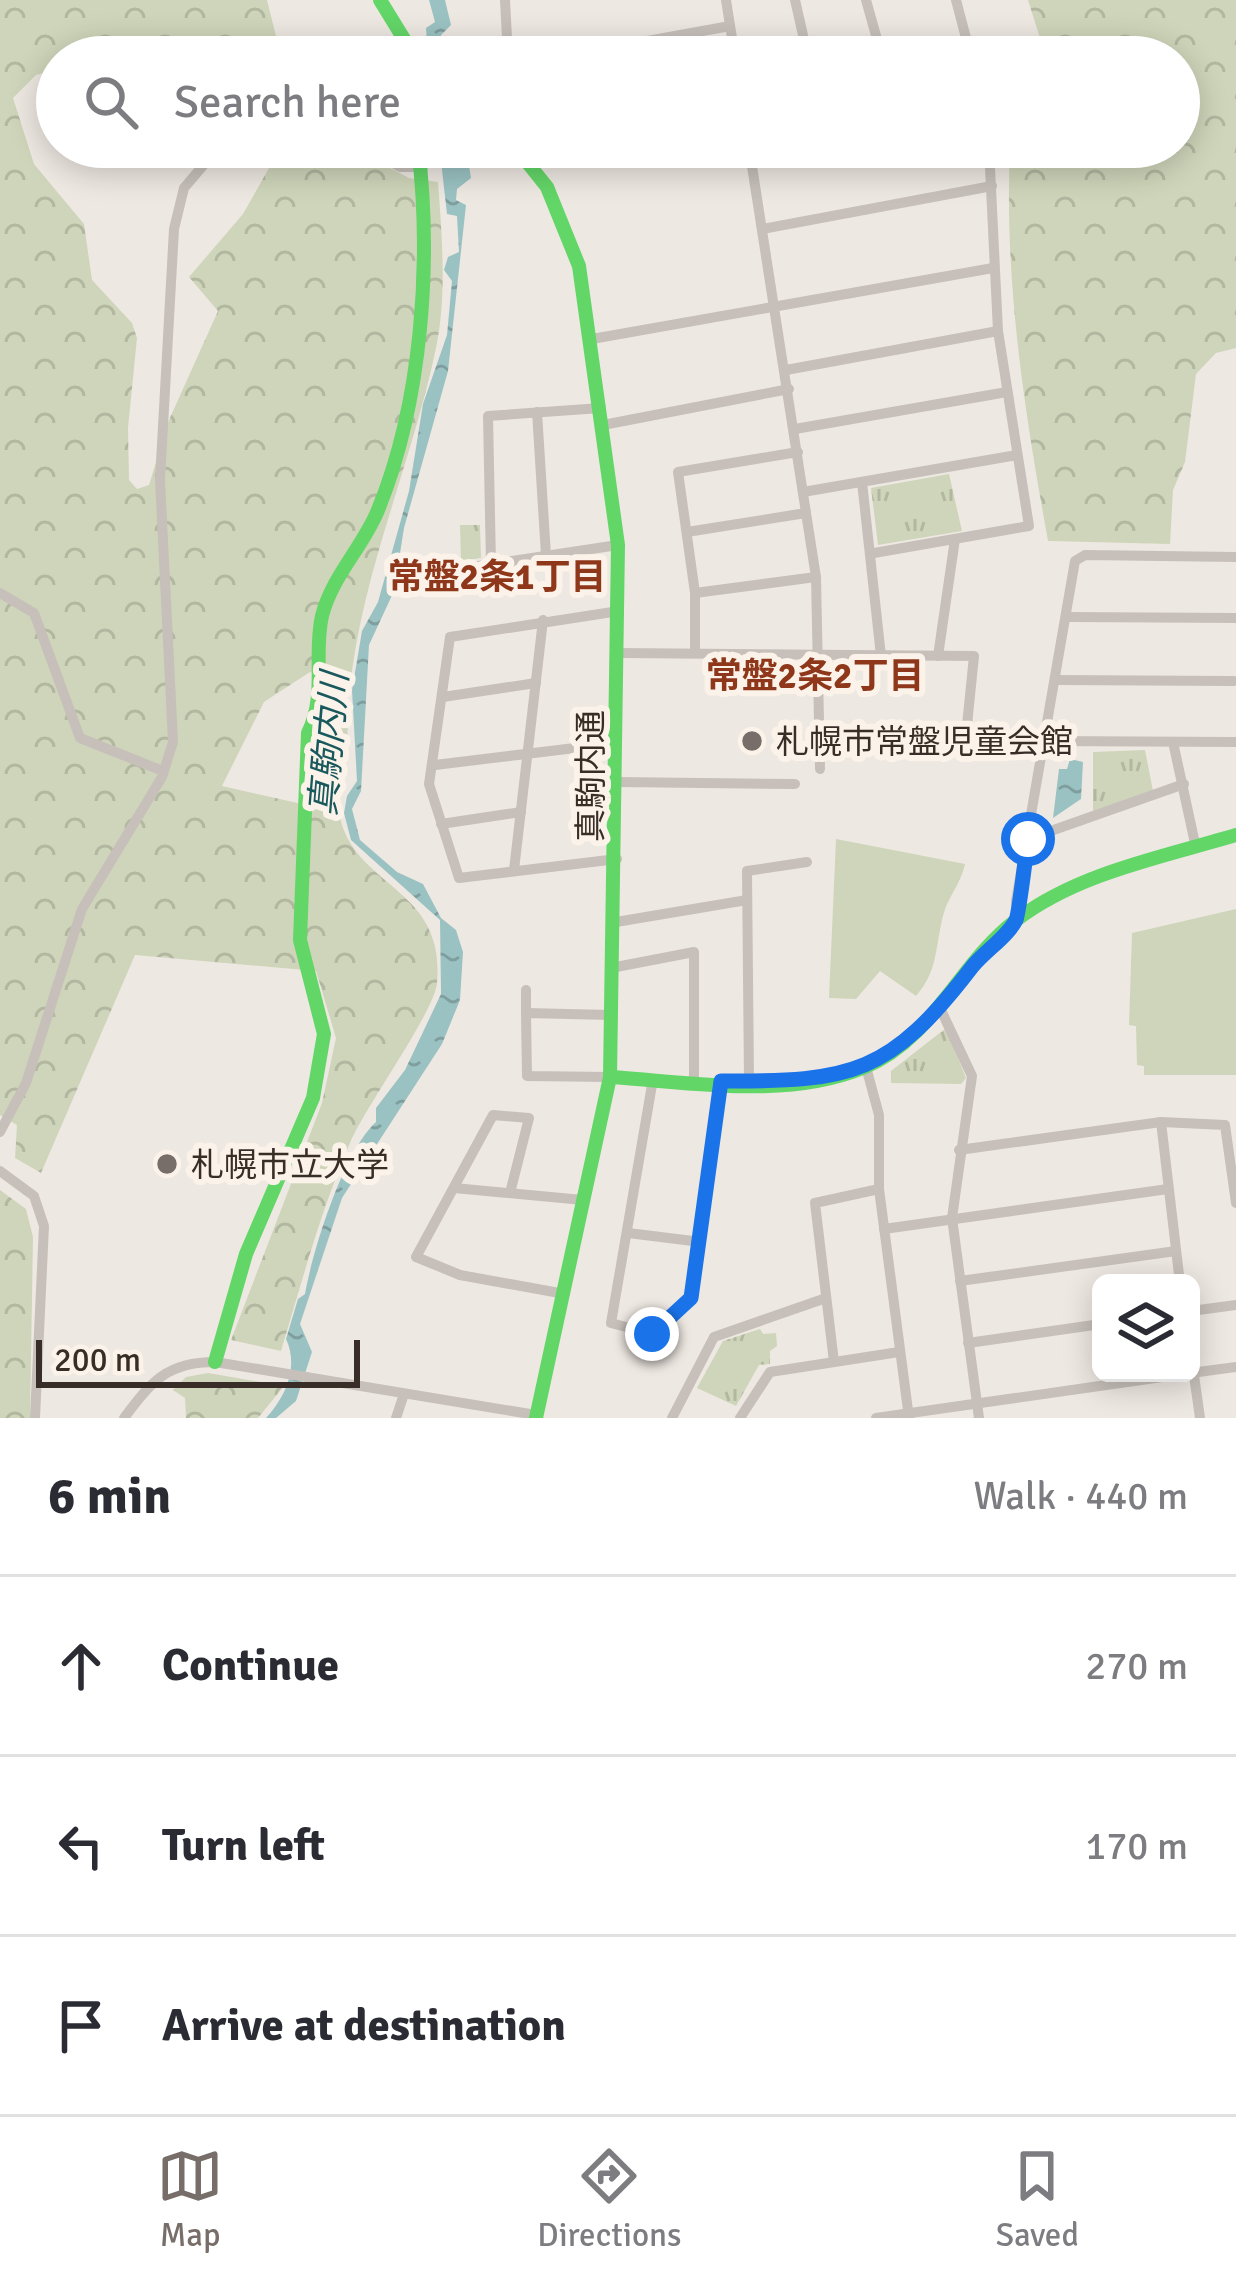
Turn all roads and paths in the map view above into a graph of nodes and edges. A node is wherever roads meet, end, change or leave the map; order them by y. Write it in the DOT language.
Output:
graph roads {
  1 [pos="380,0"];
  2 [pos="505,0"];
  3 [pos="726,0"];
  4 [pos="796,0"];
  5 [pos="866,0"];
  6 [pos="956,0"];
  7 [pos="730,26"];
  8 [pos="400,36"];
  9 [pos="507,36"];
  10 [pos="675,36"];
  11 [pos="732,36"];
  12 [pos="804,36"];
  13 [pos="876,36"];
  14 [pos="965,36"];
  15 [pos="201,168"];
  16 [pos="423,168"];
  17 [pos="532,168"];
  18 [pos="752,168"];
  19 [pos="991,168"];
  20 [pos="992,186"];
  21 [pos="761,229"];
  22 [pos="993,268"];
  23 [pos="775,307"];
  24 [pos="998,332"];
  25 [pos="592,339"];
  26 [pos="785,370"];
  27 [pos="789,389"];
  28 [pos="1007,392"];
  29 [pos="601,408"];
  30 [pos="536,412"];
  31 [pos="603,424"];
  32 [pos="795,429"];
  33 [pos="798,452"];
  34 [pos="1017,455"];
  35 [pos="862,482"];
  36 [pos="803,492"];
  37 [pos="806,513"];
  38 [pos="687,532"];
  39 [pos="955,539"];
  40 [pos="618,545"];
  41 [pos="874,553"];
  42 [pos="546,555"];
  43 [pos="1236,557"];
  44 [pos="816,577"];
  45 [pos="0,593"];
  46 [pos="695,593"];
  47 [pos="619,611"];
  48 [pos="1067,617"];
  49 [pos="1236,618"];
  50 [pos="543,620"];
  51 [pos="619,653"];
  52 [pos="695,653"];
  53 [pos="820,655"];
  54 [pos="881,656"];
  55 [pos="938,656"];
  56 [pos="1056,680"];
  57 [pos="1235,680"];
  58 [pos="536,683"];
  59 [pos="1236,690"];
  60 [pos="443,697"];
  61 [pos="820,733"];
  62 [pos="1045,741"];
  63 [pos="617,742"];
  64 [pos="1173,742"];
  65 [pos="1236,742"];
  66 [pos="528,750"];
  67 [pos="435,765"];
  68 [pos="820,769"];
  69 [pos="163,772"];
  70 [pos="618,782"];
  71 [pos="795,784"];
  72 [pos="1184,784"];
  73 [pos="521,812"];
  74 [pos="441,824"];
  75 [pos="1236,835"];
  76 [pos="1028,839"];
  77 [pos="1196,848"];
  78 [pos="617,859"];
  79 [pos="807,862"];
  80 [pos="514,870"];
  81 [pos="747,900"];
  82 [pos="1017,919"];
  83 [pos="616,922"];
  84 [pos="616,968"];
  85 [pos="526,990"];
  86 [pos="940,1008"];
  87 [pos="526,1013"];
  88 [pos="615,1015"];
  89 [pos="866,1067"];
  90 [pos="610,1077"];
  91 [pos="653,1079"];
  92 [pos="694,1081"];
  93 [pos="721,1081"];
  94 [pos="749,1081"];
  95 [pos="1161,1123"];
  96 [pos="0,1132"];
  97 [pos="959,1150"];
  98 [pos="0,1172"];
  99 [pos="454,1188"];
  100 [pos="879,1189"];
  101 [pos="1168,1189"];
  102 [pos="510,1193"];
  103 [pos="586,1201"];
  104 [pos="1236,1203"];
  105 [pos="952,1218"];
  106 [pos="884,1229"];
  107 [pos="628,1232"];
  108 [pos="700,1242"];
  109 [pos="1176,1251"];
  110 [pos="1179,1274"];
  111 [pos="960,1281"];
  112 [pos="565,1294"];
  113 [pos="826,1298"];
  114 [pos="1236,1305"];
  115 [pos="1200,1310"];
  116 [pos="1092,1325"];
  117 [pos="968,1342"];
  118 [pos="899,1352"];
  119 [pos="215,1362"];
  120 [pos="835,1362"];
  121 [pos="1236,1367"];
  122 [pos="1200,1372"];
  123 [pos="1128,1382"];
  124 [pos="1194,1382"];
  125 [pos="404,1394"];
  126 [pos="977,1403"];
  127 [pos="908,1416"];
  128 [pos="537,1417"];
  129 [pos="35,1418"];
  130 [pos="124,1418"];
  131 [pos="397,1418"];
  132 [pos="673,1418"];
  133 [pos="740,1418"];
  134 [pos="877,1418"];
  135 [pos="979,1418"];
  136 [pos="1200,1418"];
  1 -- 8 [label="main road"];
  2 -- 9 [label="street"];
  3 -- 7 [label="street"];
  4 -- 12 [label="street"];
  5 -- 13 [label="street"];
  6 -- 14 [label="street"];
  7 -- 10 [label="street"];
  7 -- 11 [label="street"];
  15 -- 69 [label="street"];
  16 -- 119 [label="main road"];
  17 -- 25 [label="main road, 真駒内通"];
  18 -- 21 [label="street"];
  19 -- 20 [label="street"];
  20 -- 21 [label="street"];
  20 -- 22 [label="street"];
  21 -- 23 [label="street"];
  22 -- 23 [label="street"];
  22 -- 24 [label="street"];
  23 -- 25 [label="street"];
  23 -- 26 [label="street"];
  24 -- 26 [label="street"];
  24 -- 28 [label="street"];
  25 -- 29 [label="main road, 真駒内通"];
  26 -- 27 [label="street"];
  27 -- 31 [label="street"];
  27 -- 32 [label="street"];
  28 -- 32 [label="street"];
  28 -- 34 [label="street"];
  29 -- 30 [label="street"];
  29 -- 31 [label="main road, 真駒内通"];
  30 -- 42 [label="street"];
  30 -- 42 [label="street"];
  31 -- 40 [label="main road, 真駒内通"];
  32 -- 33 [label="street"];
  33 -- 36 [label="street"];
  33 -- 38 [label="street"];
  34 -- 35 [label="street"];
  34 -- 39 [label="street"];
  35 -- 36 [label="street"];
  35 -- 41 [label="street"];
  36 -- 37 [label="street"];
  37 -- 38 [label="street"];
  37 -- 44 [label="street"];
  38 -- 46 [label="street"];
  39 -- 41 [label="street"];
  39 -- 55 [label="street"];
  40 -- 42 [label="street"];
  40 -- 47 [label="main road, 真駒内通"];
  41 -- 54 [label="street"];
  43 -- 48 [label="street"];
  44 -- 46 [label="street"];
  44 -- 53 [label="street"];
  45 -- 69 [label="street"];
  46 -- 52 [label="street"];
  47 -- 50 [label="street"];
  47 -- 51 [label="main road, 真駒内通"];
  48 -- 49 [label="street"];
  48 -- 56 [label="street"];
  50 -- 58 [label="street"];
  50 -- 60 [label="street"];
  51 -- 52 [label="street"];
  51 -- 63 [label="main road, 真駒内通"];
  52 -- 53 [label="street"];
  53 -- 54 [label="street"];
  53 -- 61 [label="street"];
  54 -- 55 [label="street"];
  55 -- 61 [label="street"];
  56 -- 57 [label="street"];
  56 -- 62 [label="street"];
  57 -- 59 [label="street"];
  58 -- 60 [label="street"];
  58 -- 66 [label="street"];
  60 -- 67 [label="street"];
  61 -- 68 [label="street"];
  62 -- 64 [label="street"];
  62 -- 76 [label="street"];
  63 -- 66 [label="street"];
  63 -- 70 [label="main road, 真駒内通"];
  64 -- 65 [label="street"];
  64 -- 72 [label="street"];
  66 -- 67 [label="street"];
  66 -- 73 [label="street"];
  67 -- 74 [label="street"];
  69 -- 96 [label="street"];
  70 -- 71 [label="street"];
  70 -- 78 [label="main road, 真駒内通"];
  72 -- 76 [label="street"];
  72 -- 77 [label="street"];
  73 -- 74 [label="street"];
  73 -- 80 [label="street"];
  74 -- 80 [label="street"];
  75 -- 77 [label="main road"];
  76 -- 82 [label="street"];
  77 -- 82 [label="main road"];
  78 -- 80 [label="street"];
  78 -- 83 [label="main road, 真駒内通"];
  79 -- 81 [label="street"];
  81 -- 83 [label="street"];
  81 -- 94 [label="street"];
  82 -- 86 [label="main road"];
  83 -- 84 [label="main road, 真駒内通"];
  84 -- 88 [label="main road, 真駒内通"];
  84 -- 92 [label="street"];
  85 -- 87 [label="street"];
  86 -- 89 [label="main road"];
  86 -- 97 [label="street"];
  87 -- 88 [label="street"];
  87 -- 90 [label="street"];
  88 -- 90 [label="main road, 真駒内通"];
  89 -- 94 [label="main road"];
  89 -- 100 [label="street"];
  90 -- 91 [label="main road"];
  90 -- 103 [label="main road, 真駒内通"];
  91 -- 92 [label="main road"];
  91 -- 107 [label="street"];
  92 -- 93 [label="main road"];
  93 -- 94 [label="main road"];
  93 -- 108 [label="street"];
  95 -- 97 [label="street"];
  95 -- 101 [label="street"];
  95 -- 104 [label="street"];
  97 -- 105 [label="street"];
  98 -- 129 [label="street"];
  99 -- 102 [label="street"];
  99 -- 102 [label="street"];
  99 -- 112 [label="street"];
  100 -- 106 [label="street"];
  100 -- 113 [label="street"];
  101 -- 105 [label="street"];
  101 -- 109 [label="street"];
  102 -- 103 [label="street"];
  103 -- 112 [label="main road, 真駒内通"];
  105 -- 106 [label="street"];
  105 -- 111 [label="street"];
  106 -- 118 [label="street"];
  107 -- 108 [label="street"];
  107 -- 108 [label="street"];
  109 -- 110 [label="street"];
  109 -- 111 [label="street"];
  111 -- 117 [label="street"];
  112 -- 128 [label="main road, 真駒内通"];
  113 -- 120 [label="street"];
  113 -- 132 [label="street"];
  114 -- 115 [label="street"];
  116 -- 117 [label="street"];
  117 -- 126 [label="street"];
  118 -- 120 [label="street"];
  118 -- 127 [label="street"];
  119 -- 125 [label="street"];
  119 -- 130 [label="street"];
  120 -- 133 [label="street"];
  121 -- 122 [label="street"];
  123 -- 126 [label="street"];
  124 -- 136 [label="street"];
  125 -- 128 [label="street"];
  125 -- 131 [label="street"];
  126 -- 127 [label="street"];
  126 -- 135 [label="street"];
  127 -- 134 [label="street"];
}
